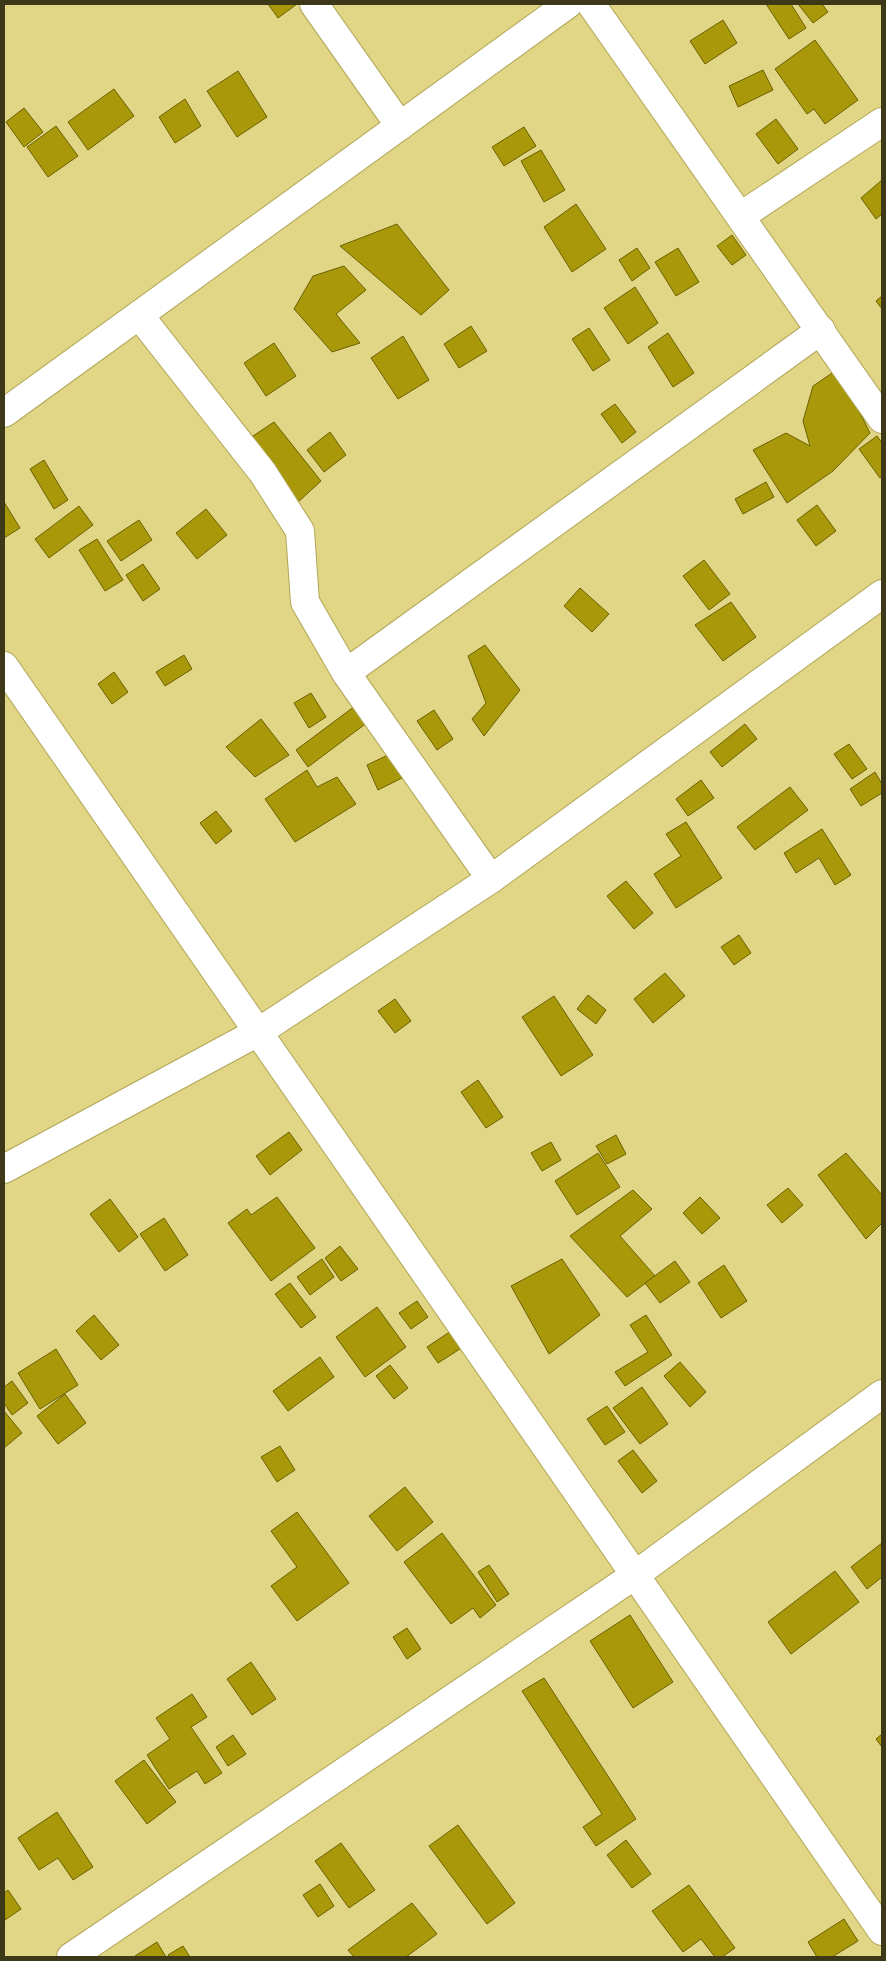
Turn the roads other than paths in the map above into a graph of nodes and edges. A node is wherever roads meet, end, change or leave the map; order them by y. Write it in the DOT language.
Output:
graph roads {
  1 [pos="314,4"];
  2 [pos="568,4"];
  3 [pos="591,4"];
  4 [pos="882,122"];
  5 [pos="400,126"];
  6 [pos="741,216"];
  7 [pos="139,315"];
  8 [pos="821,330"];
  9 [pos="4,412"];
  10 [pos="882,419"];
  11 [pos="882,594"];
  12 [pos="4,666"];
  13 [pos="346,673"];
  14 [pos="491,879"];
  15 [pos="260,1032"];
  16 [pos="4,1168"];
  17 [pos="882,1394"];
  18 [pos="635,1575"];
  19 [pos="882,1931"];
  20 [pos="71,1957"];
  1 -- 5 [label="street"];
  2 -- 5 [label="street"];
  3 -- 6 [label="street"];
  4 -- 6 [label="street"];
  5 -- 7 [label="street"];
  6 -- 8 [label="street"];
  7 -- 9 [label="street"];
  7 -- 13 [label="street"];
  8 -- 10 [label="street"];
  8 -- 13 [label="street"];
  11 -- 14 [label="street"];
  12 -- 15 [label="street"];
  13 -- 14 [label="street"];
  14 -- 15 [label="street"];
  15 -- 16 [label="street"];
  15 -- 18 [label="street"];
  17 -- 18 [label="street"];
  18 -- 19 [label="street"];
  18 -- 20 [label="street"];
}
